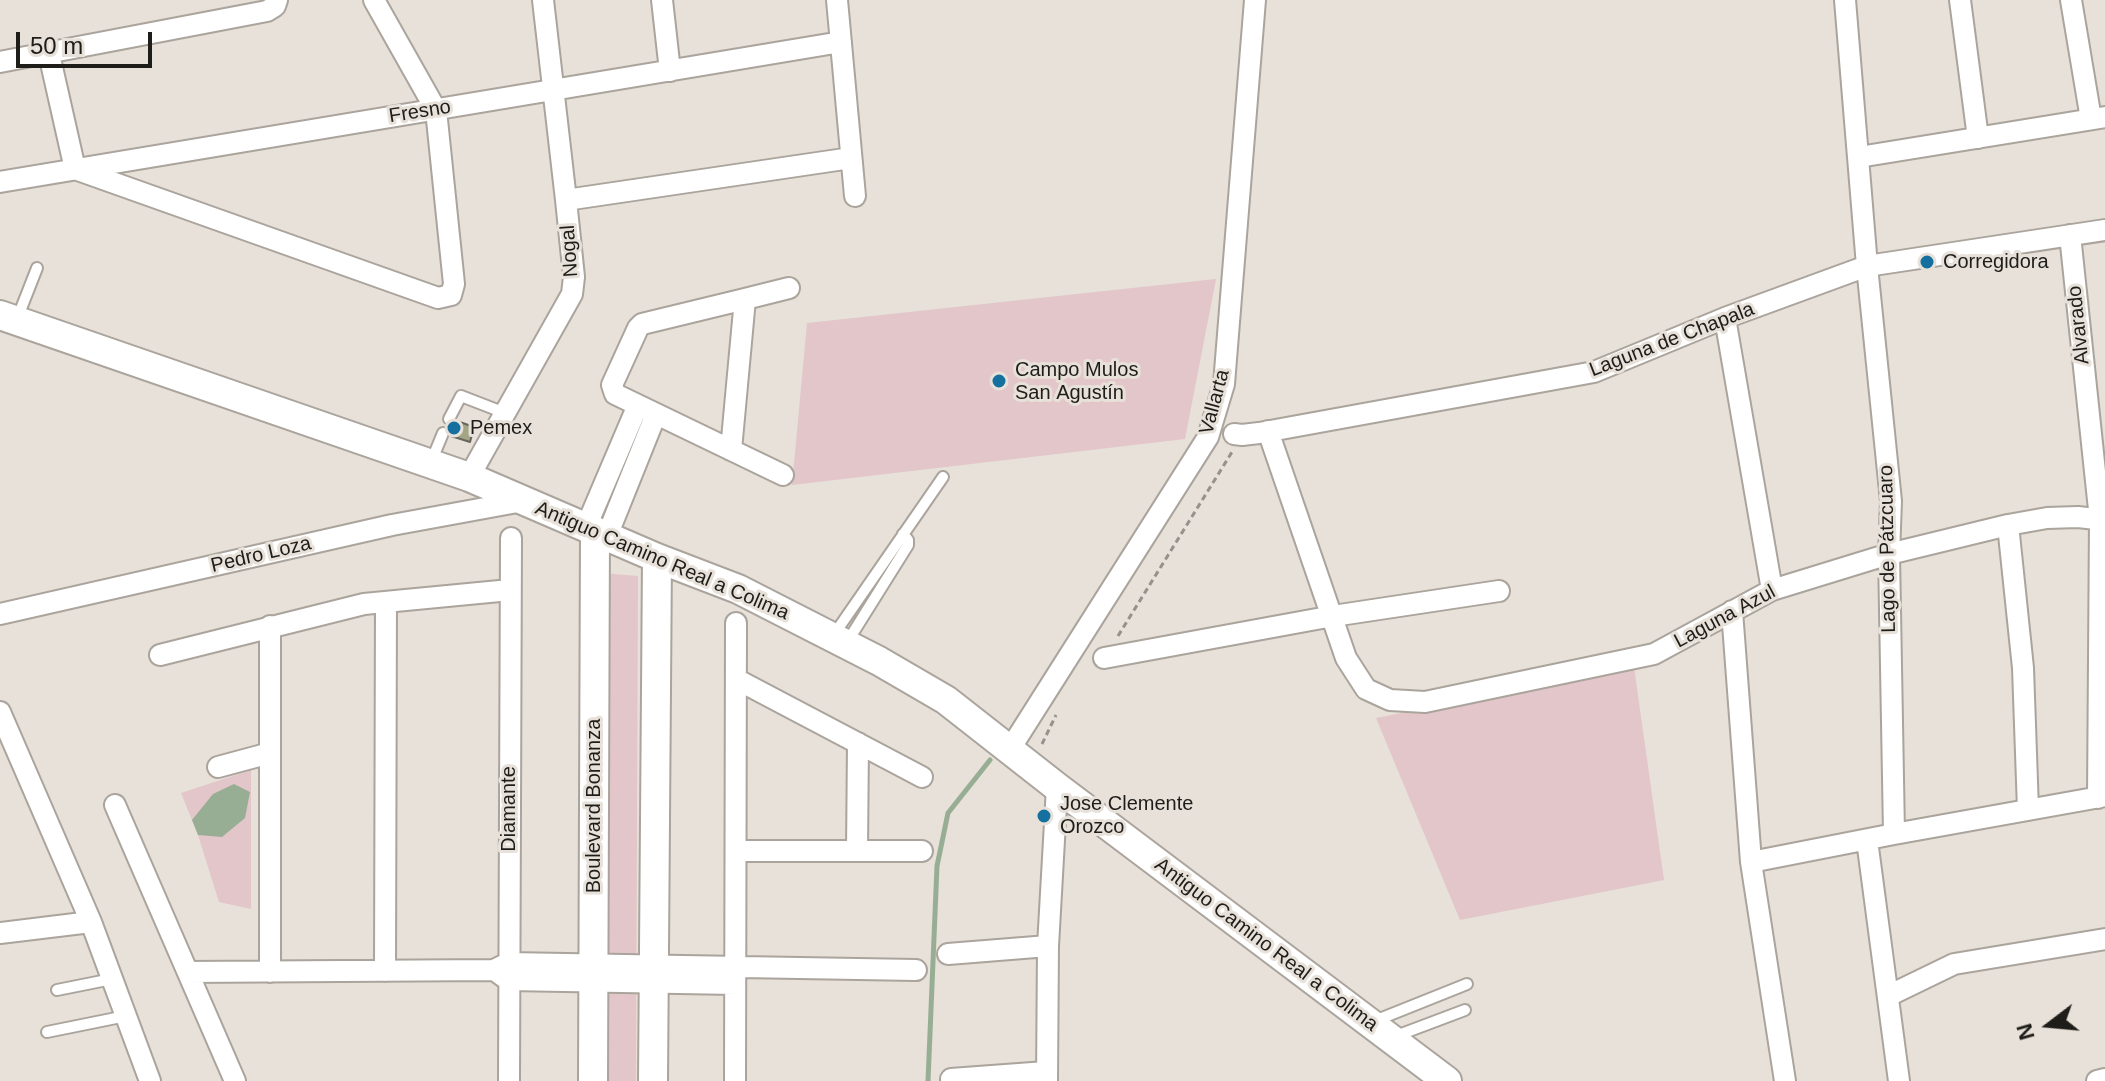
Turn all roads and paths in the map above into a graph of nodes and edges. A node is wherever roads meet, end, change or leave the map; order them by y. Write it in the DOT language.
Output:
graph roads {
  1 [pos="277,0"];
  2 [pos="374,0"];
  3 [pos="543,0"];
  4 [pos="662,0"];
  5 [pos="837,0"];
  6 [pos="1255,0"];
  7 [pos="1845,0"];
  8 [pos="1960,0"];
  9 [pos="2071,0"];
  10 [pos="841,42"];
  11 [pos="49,54"];
  12 [pos="0,62"];
  13 [pos="670,71"];
  14 [pos="553,90"];
  15 [pos="436,110"];
  16 [pos="2098,118"];
  17 [pos="1978,138"];
  18 [pos="1859,157"];
  19 [pos="851,158"];
  20 [pos="75,169"];
  21 [pos="0,182"];
  22 [pos="855,196"];
  23 [pos="566,200"];
  24 [pos="2105,230"];
  25 [pos="2070,235"];
  26 [pos="1867,266"];
  27 [pos="37,268"];
  28 [pos="789,288"];
  29 [pos="745,299"];
  30 [pos="8,318"];
  31 [pos="1725,318"];
  32 [pos="647,409"];
  33 [pos="505,413"];
  34 [pos="449,419"];
  35 [pos="1268,431"];
  36 [pos="443,433"];
  37 [pos="1234,434"];
  38 [pos="731,450"];
  39 [pos="430,463"];
  40 [pos="783,475"];
  41 [pos="469,477"];
  42 [pos="943,477"];
  43 [pos="523,501"];
  44 [pos="2103,520"];
  45 [pos="2008,525"];
  46 [pos="596,531"];
  47 [pos="903,534"];
  48 [pos="511,538"];
  49 [pos="1889,554"];
  50 [pos="657,558"];
  51 [pos="877,572"];
  52 [pos="887,580"];
  53 [pos="510,590"];
  54 [pos="1772,590"];
  55 [pos="1499,591"];
  56 [pos="386,602"];
  57 [pos="1732,611"];
  58 [pos="0,614"];
  59 [pos="1333,616"];
  60 [pos="736,623"];
  61 [pos="270,626"];
  62 [pos="839,640"];
  63 [pos="160,655"];
  64 [pos="1104,658"];
  65 [pos="736,679"];
  66 [pos="1059,709"];
  67 [pos="0,712"];
  68 [pos="858,743"];
  69 [pos="270,753"];
  70 [pos="1021,757"];
  71 [pos="218,767"];
  72 [pos="922,777"];
  73 [pos="1057,787"];
  74 [pos="2102,797"];
  75 [pos="115,805"];
  76 [pos="2028,810"];
  77 [pos="1894,834"];
  78 [pos="1867,840"];
  79 [pos="736,851"];
  80 [pos="857,851"];
  81 [pos="922,851"];
  82 [pos="1751,862"];
  83 [pos="91,922"];
  84 [pos="0,933"];
  85 [pos="2105,939"];
  86 [pos="1048,946"];
  87 [pos="948,954"];
  88 [pos="916,970"];
  89 [pos="385,971"];
  90 [pos="504,971"];
  91 [pos="188,972"];
  92 [pos="270,972"];
  93 [pos="592,973"];
  94 [pos="653,974"];
  95 [pos="735,976"];
  96 [pos="112,979"];
  97 [pos="1467,984"];
  98 [pos="57,990"];
  99 [pos="1888,996"];
  100 [pos="1465,1010"];
  101 [pos="126,1016"];
  102 [pos="1380,1030"];
  103 [pos="47,1032"];
  104 [pos="1050,1076"];
  105 [pos="951,1079"];
  106 [pos="2105,1079"];
  107 [pos="150,1081"];
  108 [pos="235,1081"];
  109 [pos="509,1081"];
  110 [pos="593,1081"];
  111 [pos="653,1081"];
  112 [pos="735,1081"];
  113 [pos="1447,1081"];
  114 [pos="1785,1081"];
  115 [pos="1899,1081"];
  116 [pos="2097,1081"];
  1 -- 11 [label="street"];
  2 -- 15 [label="street"];
  3 -- 14 [label="street, Nogal"];
  4 -- 13 [label="street"];
  5 -- 10 [label="street"];
  6 -- 70 [label="street, Vallarta"];
  7 -- 18 [label="street, Lago de Pátzcuaro"];
  8 -- 17 [label="street"];
  9 -- 16 [label="street"];
  10 -- 13 [label="street, Fresno"];
  10 -- 19 [label="street"];
  11 -- 12 [label="street"];
  11 -- 20 [label="street"];
  13 -- 14 [label="street, Fresno"];
  14 -- 15 [label="street, Fresno"];
  14 -- 23 [label="street, Nogal"];
  15 -- 20 [label="street, Fresno"];
  15 -- 20 [label="street"];
  16 -- 17 [label="street"];
  17 -- 18 [label="street"];
  18 -- 26 [label="street, Lago de Pátzcuaro"];
  19 -- 22 [label="street"];
  19 -- 23 [label="street"];
  20 -- 21 [label="street, Fresno"];
  23 -- 33 [label="street, Nogal"];
  24 -- 25 [label="street, Laguna de Chapala"];
  25 -- 26 [label="street, Laguna de Chapala"];
  25 -- 44 [label="street, Alvarado"];
  26 -- 31 [label="street, Laguna de Chapala"];
  26 -- 49 [label="street, Lago de Pátzcuaro"];
  27 -- 30 [label="lane"];
  28 -- 29 [label="street"];
  29 -- 32 [label="street"];
  29 -- 38 [label="street"];
  30 -- 39 [label="main road, Antiguo Camino Real a Colima"];
  31 -- 35 [label="street, Laguna de Chapala"];
  31 -- 54 [label="street"];
  32 -- 38 [label="street"];
  32 -- 46 [label="street"];
  33 -- 34 [label="lane"];
  33 -- 41 [label="street, Nogal"];
  35 -- 37 [label="street, Laguna de Chapala"];
  35 -- 59 [label="street"];
  36 -- 39 [label="lane"];
  37 -- 64 [label="path"];
  38 -- 40 [label="street"];
  39 -- 41 [label="main road, Antiguo Camino Real a Colima"];
  41 -- 43 [label="main road, Antiguo Camino Real a Colima"];
  42 -- 47 [label="lane"];
  43 -- 46 [label="main road, Antiguo Camino Real a Colima"];
  43 -- 58 [label="street, Pedro Loza"];
  44 -- 45 [label="street, Laguna Azul"];
  44 -- 74 [label="street, Alvarado"];
  45 -- 49 [label="street, Laguna Azul"];
  45 -- 76 [label="street"];
  46 -- 50 [label="main road, Antiguo Camino Real a Colima"];
  46 -- 93 [label="main road, Boulevard Bonanza"];
  47 -- 51 [label="lane"];
  47 -- 52 [label="lane"];
  48 -- 53 [label="street, Diamante"];
  49 -- 54 [label="street, Laguna Azul"];
  49 -- 77 [label="street, Lago de Pátzcuaro"];
  50 -- 62 [label="main road, Antiguo Camino Real a Colima"];
  50 -- 94 [label="main road"];
  51 -- 52 [label="lane"];
  51 -- 62 [label="lane"];
  52 -- 62 [label="lane"];
  53 -- 56 [label="street"];
  53 -- 90 [label="street, Diamante"];
  54 -- 57 [label="street, Laguna Azul"];
  55 -- 59 [label="street"];
  56 -- 61 [label="street"];
  56 -- 89 [label="street"];
  57 -- 59 [label="street, Laguna Azul"];
  57 -- 82 [label="street"];
  59 -- 64 [label="street"];
  60 -- 65 [label="street"];
  61 -- 63 [label="street"];
  61 -- 69 [label="street"];
  62 -- 70 [label="main road, Antiguo Camino Real a Colima"];
  65 -- 68 [label="street"];
  65 -- 79 [label="street"];
  66 -- 70 [label="path"];
  67 -- 83 [label="street"];
  68 -- 72 [label="street"];
  68 -- 80 [label="street"];
  69 -- 71 [label="street"];
  69 -- 92 [label="street"];
  70 -- 73 [label="main road, Antiguo Camino Real a Colima"];
  73 -- 86 [label="street"];
  73 -- 102 [label="main road, Antiguo Camino Real a Colima"];
  74 -- 76 [label="street"];
  75 -- 91 [label="street"];
  76 -- 77 [label="street"];
  77 -- 78 [label="street"];
  78 -- 82 [label="street"];
  78 -- 99 [label="street"];
  79 -- 80 [label="street"];
  79 -- 95 [label="street"];
  80 -- 81 [label="street"];
  82 -- 114 [label="street"];
  83 -- 84 [label="street"];
  83 -- 96 [label="street"];
  85 -- 99 [label="street"];
  86 -- 87 [label="street"];
  86 -- 104 [label="street"];
  88 -- 95 [label="street"];
  89 -- 90 [label="street"];
  89 -- 92 [label="street"];
  90 -- 93 [label="street"];
  90 -- 109 [label="street, Diamante"];
  91 -- 92 [label="street"];
  91 -- 108 [label="street"];
  93 -- 94 [label="street"];
  93 -- 110 [label="main road, Boulevard Bonanza"];
  94 -- 95 [label="street"];
  94 -- 111 [label="main road"];
  95 -- 112 [label="street"];
  96 -- 98 [label="lane"];
  96 -- 101 [label="street"];
  97 -- 102 [label="lane"];
  99 -- 115 [label="street"];
  100 -- 102 [label="lane"];
  101 -- 103 [label="lane"];
  101 -- 107 [label="street"];
  102 -- 113 [label="main road, Antiguo Camino Real a Colima"];
  104 -- 105 [label="street"];
  106 -- 116 [label="street"];
}
